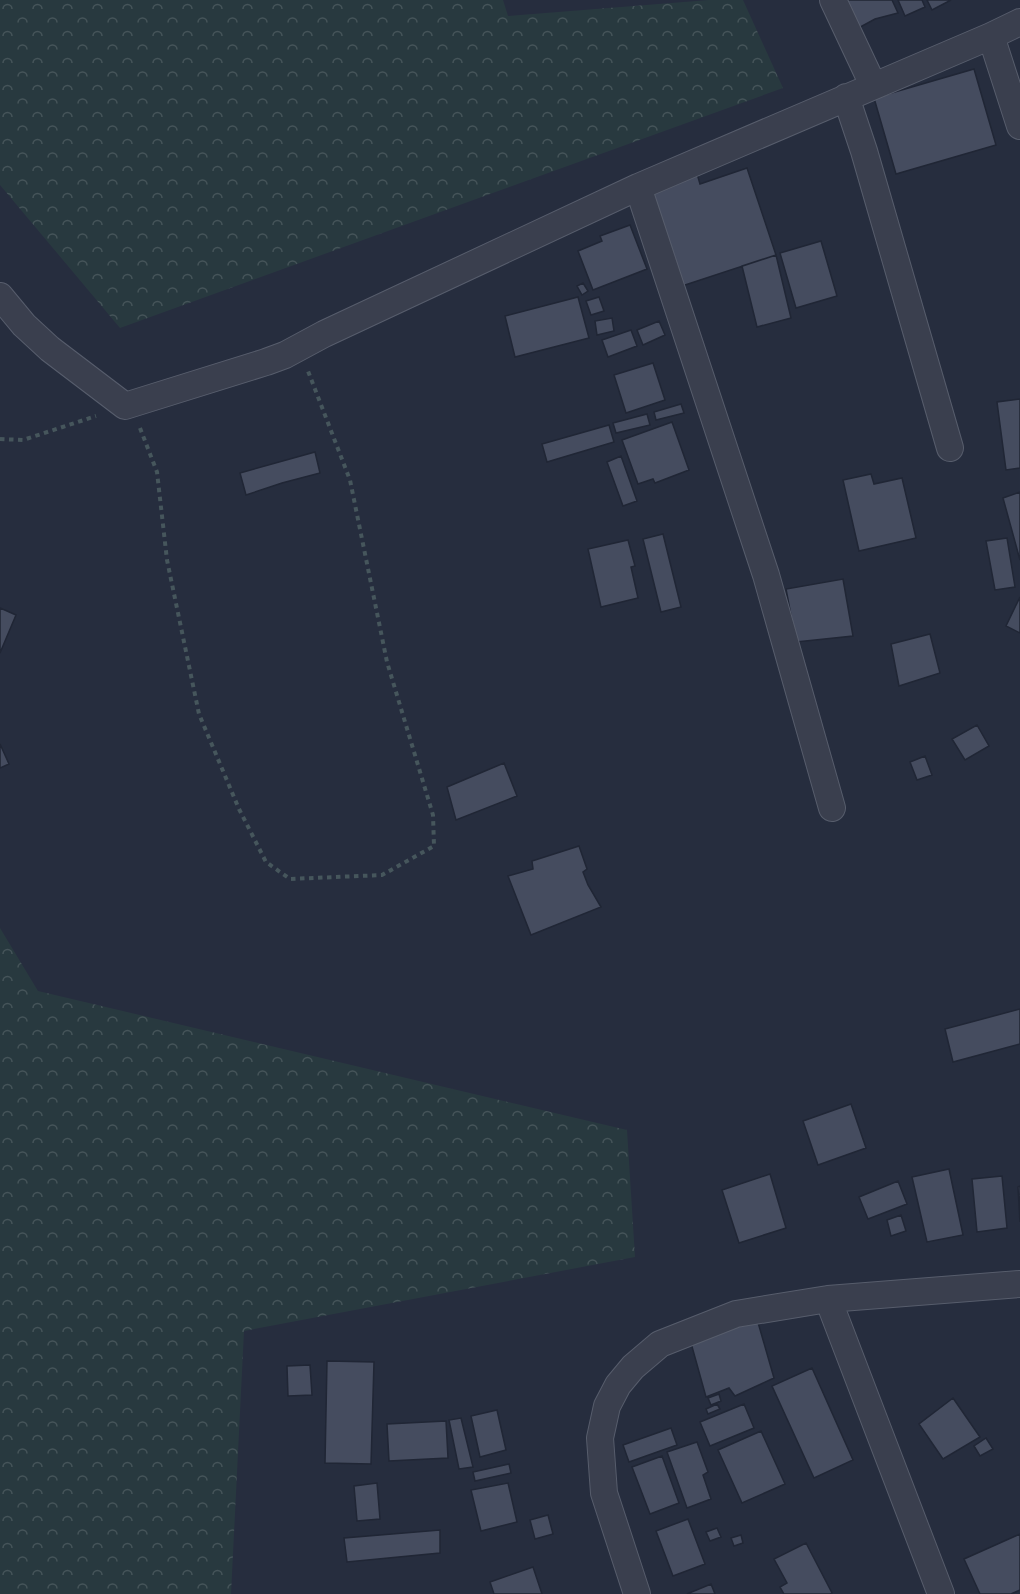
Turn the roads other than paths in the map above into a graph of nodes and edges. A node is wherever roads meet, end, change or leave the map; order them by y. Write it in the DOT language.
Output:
graph roads {
  1 [pos="832,0"];
  2 [pos="1020,22"];
  3 [pos="992,36"];
  4 [pos="873,86"];
  5 [pos="846,97"];
  6 [pos="1020,126"];
  7 [pos="638,187"];
  8 [pos="0,296"];
  9 [pos="950,448"];
  10 [pos="832,807"];
  11 [pos="1020,1284"];
  12 [pos="828,1299"];
  13 [pos="637,1594"];
  14 [pos="941,1594"];
  1 -- 4 [label="street"];
  2 -- 3 [label="street"];
  3 -- 4 [label="street"];
  3 -- 6 [label="street"];
  4 -- 5 [label="street"];
  5 -- 7 [label="street"];
  5 -- 9 [label="street"];
  7 -- 8 [label="street"];
  7 -- 10 [label="street"];
  11 -- 12 [label="street"];
  12 -- 13 [label="street"];
  12 -- 14 [label="street"];
}
